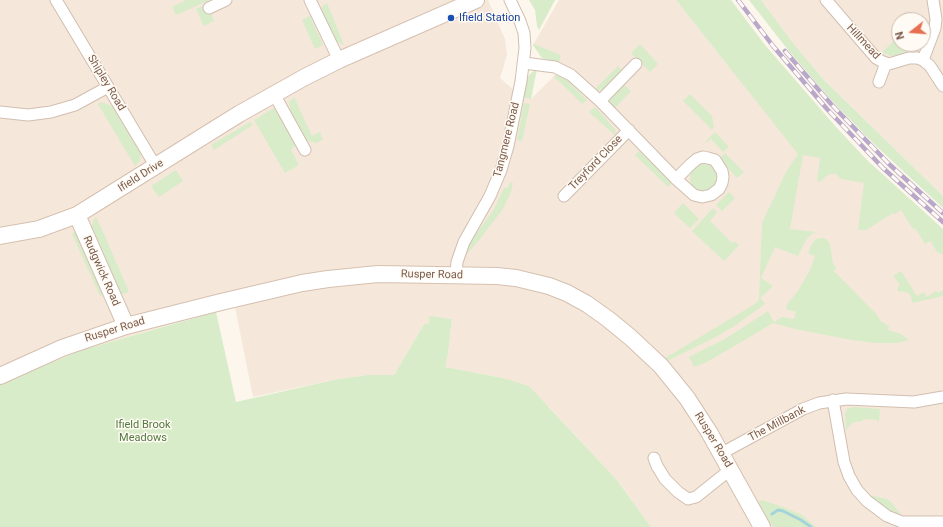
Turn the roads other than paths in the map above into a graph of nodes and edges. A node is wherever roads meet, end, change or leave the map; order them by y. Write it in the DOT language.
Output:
graph roads {
  1 [pos="56,0"];
  2 [pos="226,0"];
  3 [pos="310,0"];
  4 [pos="476,0"];
  5 [pos="510,0"];
  6 [pos="826,0"];
  7 [pos="933,0"];
  8 [pos="209,8"];
  9 [pos="339,60"];
  10 [pos="923,60"];
  11 [pos="524,63"];
  12 [pos="886,63"];
  13 [pos="636,64"];
  14 [pos="879,82"];
  15 [pos="943,86"];
  16 [pos="108,87"];
  17 [pos="274,94"];
  18 [pos="600,101"];
  19 [pos="0,112"];
  20 [pos="629,130"];
  21 [pos="305,150"];
  22 [pos="156,167"];
  23 [pos="676,179"];
  24 [pos="564,196"];
  25 [pos="77,215"];
  26 [pos="0,236"];
  27 [pos="456,275"];
  28 [pos="126,326"];
  29 [pos="0,376"];
  30 [pos="943,397"];
  31 [pos="834,400"];
  32 [pos="722,453"];
  33 [pos="654,458"];
  34 [pos="731,469"];
  35 [pos="943,522"];
  36 [pos="762,527"];
  1 -- 16 [label="street, Shipley Road"];
  2 -- 8 [label="street"];
  3 -- 9 [label="street"];
  4 -- 9 [label="street, Ifield Drive"];
  5 -- 11 [label="street, Tangmere Road"];
  6 -- 12 [label="street, Hillmead"];
  7 -- 10 [label="street"];
  9 -- 17 [label="street, Ifield Drive"];
  10 -- 12 [label="street, Hillmead"];
  10 -- 15 [label="street"];
  11 -- 18 [label="street, Treyford Close"];
  11 -- 27 [label="street, Tangmere Road"];
  12 -- 14 [label="street"];
  13 -- 18 [label="street"];
  16 -- 19 [label="street"];
  16 -- 22 [label="street, Shipley Road"];
  17 -- 21 [label="street"];
  17 -- 22 [label="street, Ifield Drive"];
  18 -- 20 [label="street, Treyford Close"];
  20 -- 23 [label="street, Treyford Close"];
  20 -- 24 [label="street, Treyford Close"];
  22 -- 25 [label="street, Ifield Drive"];
  25 -- 26 [label="street, Ifield Drive"];
  25 -- 28 [label="street, Rudgwick Road"];
  27 -- 28 [label="street, Rusper Road"];
  27 -- 32 [label="street, Rusper Road"];
  28 -- 29 [label="street, Rusper Road"];
  30 -- 31 [label="street, The Millbank"];
  31 -- 32 [label="street, The Millbank"];
  31 -- 35 [label="street"];
  32 -- 34 [label="street, Rusper Road"];
  33 -- 34 [label="street"];
  34 -- 36 [label="street, Rusper Road"];
}
